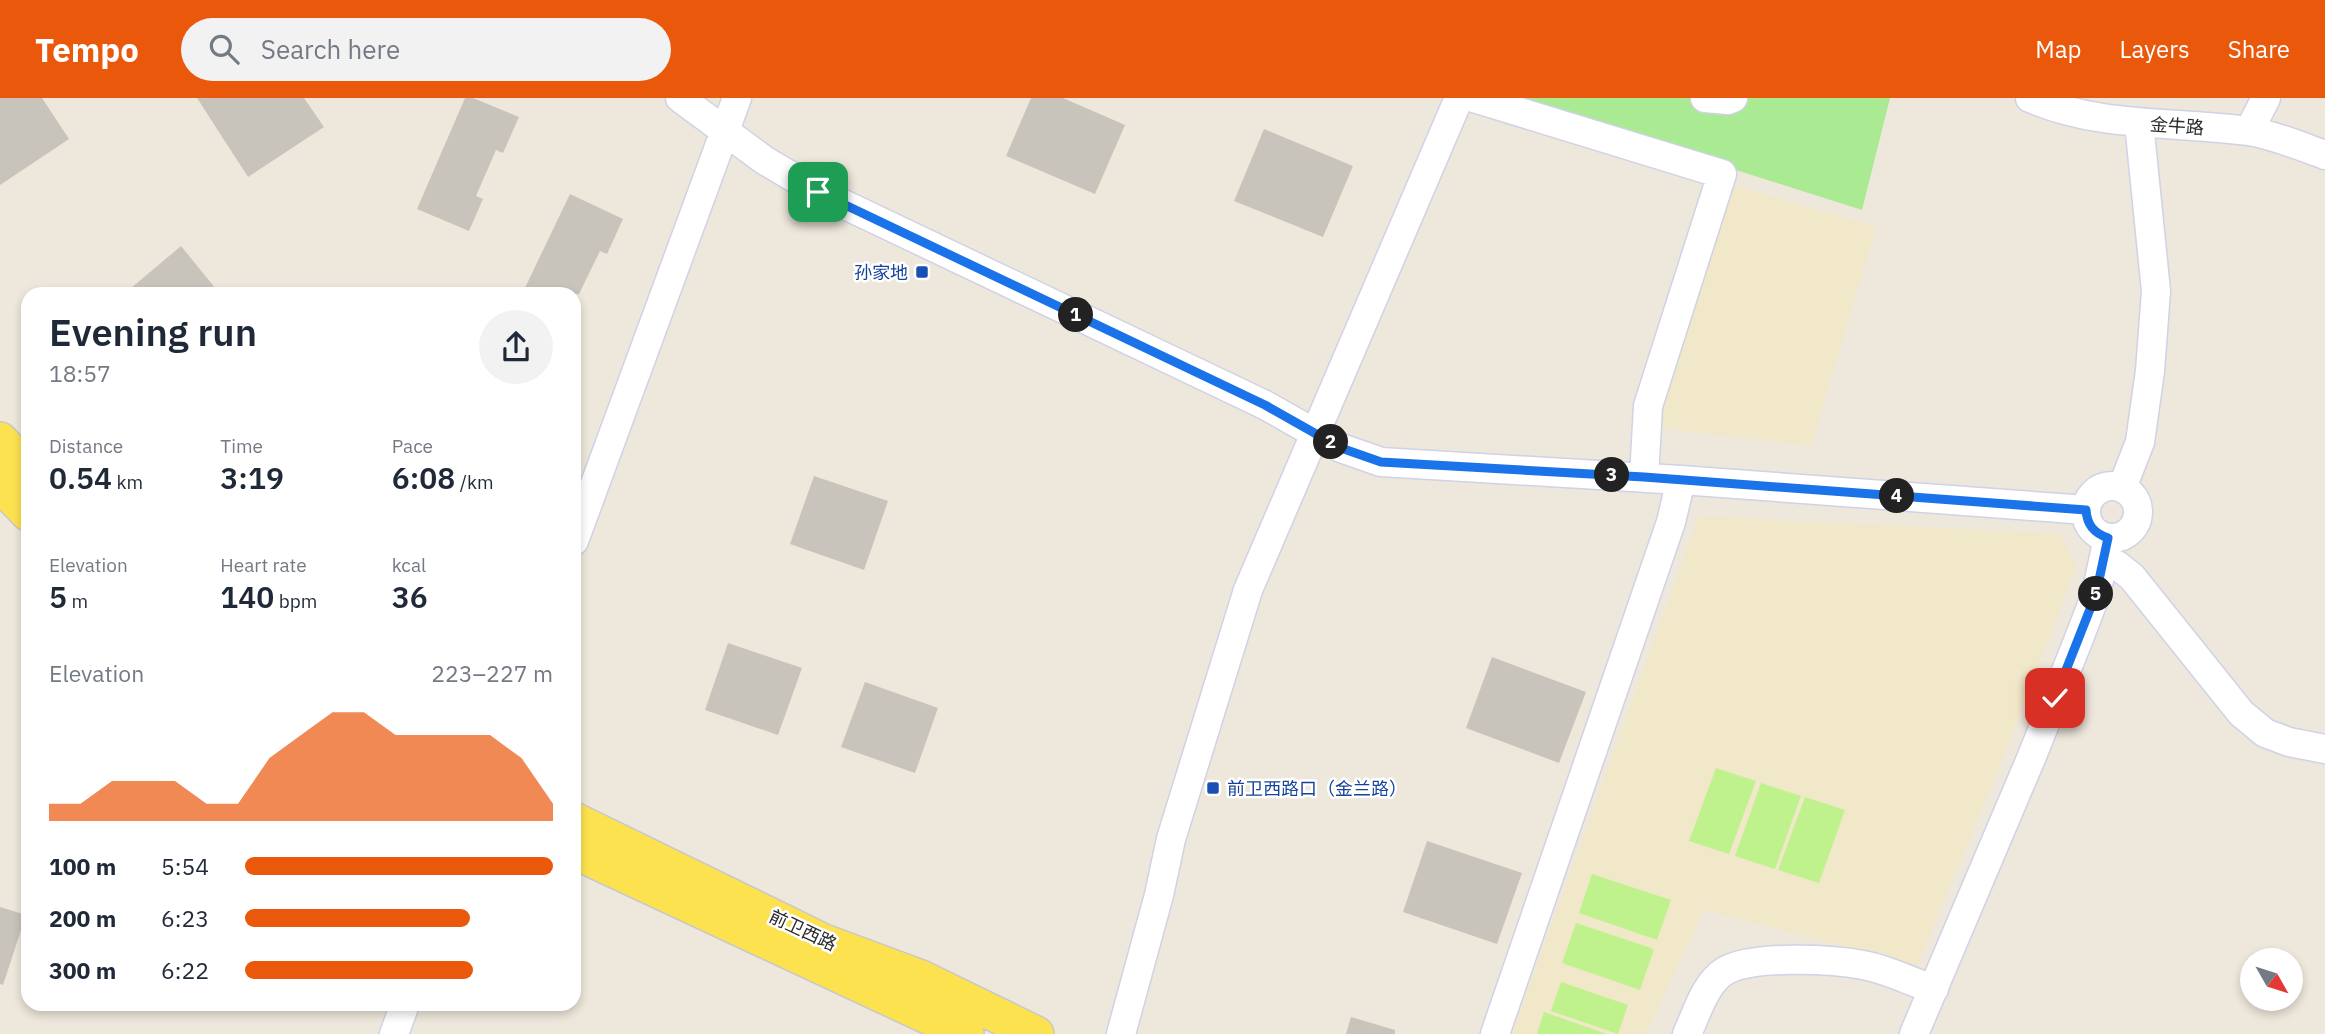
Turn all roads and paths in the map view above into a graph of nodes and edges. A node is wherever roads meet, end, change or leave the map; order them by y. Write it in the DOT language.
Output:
graph roads {
  1 [pos="680,98"];
  2 [pos="737,98"];
  3 [pos="1460,98"];
  4 [pos="1474,98"];
  5 [pos="1705,98"];
  6 [pos="1733,98"];
  7 [pos="2030,98"];
  8 [pos="2266,98"];
  9 [pos="2139,123"];
  10 [pos="2249,131"];
  11 [pos="725,132"];
  12 [pos="2325,155"];
  13 [pos="1315,433"];
  14 [pos="0,440"];
  15 [pos="21,462"];
  16 [pos="1644,477"];
  17 [pos="1681,480"];
  18 [pos="0,484"];
  19 [pos="2123,488"];
  20 [pos="21,506"];
  21 [pos="2086,510"];
  22 [pos="581,522"];
  23 [pos="2106,548"];
  24 [pos="2325,749"];
  25 [pos="581,823"];
  26 [pos="581,854"];
  27 [pos="1934,989"];
  28 [pos="402,1011"];
  29 [pos="394,1034"];
  30 [pos="967,1034"];
  31 [pos="1036,1034"];
  32 [pos="1121,1034"];
  33 [pos="1495,1034"];
  34 [pos="1687,1034"];
  35 [pos="1914,1034"];
  1 -- 11 [label="street"];
  2 -- 11 [label="street"];
  3 -- 13 [label="street"];
  4 -- 16 [label="street"];
  5 -- 6 [label="street"];
  7 -- 9 [label="street, 金牛路"];
  8 -- 10 [label="street"];
  9 -- 10 [label="street, 金牛路"];
  9 -- 19 [label="street"];
  10 -- 12 [label="street, 金牛路"];
  11 -- 13 [label="street"];
  11 -- 22 [label="street"];
  13 -- 16 [label="street"];
  13 -- 32 [label="street"];
  14 -- 15 [label="main road"];
  16 -- 17 [label="street"];
  17 -- 21 [label="street"];
  17 -- 33 [label="street"];
  18 -- 20 [label="main road"];
  19 -- 21 [label="street"];
  19 -- 23 [label="street"];
  21 -- 23 [label="street"];
  23 -- 24 [label="street"];
  23 -- 27 [label="street"];
  25 -- 31 [label="main road, 前卫西路"];
  26 -- 30 [label="main road, 前卫西路"];
  27 -- 34 [label="street"];
  27 -- 35 [label="street"];
  28 -- 29 [label="street"];
}
